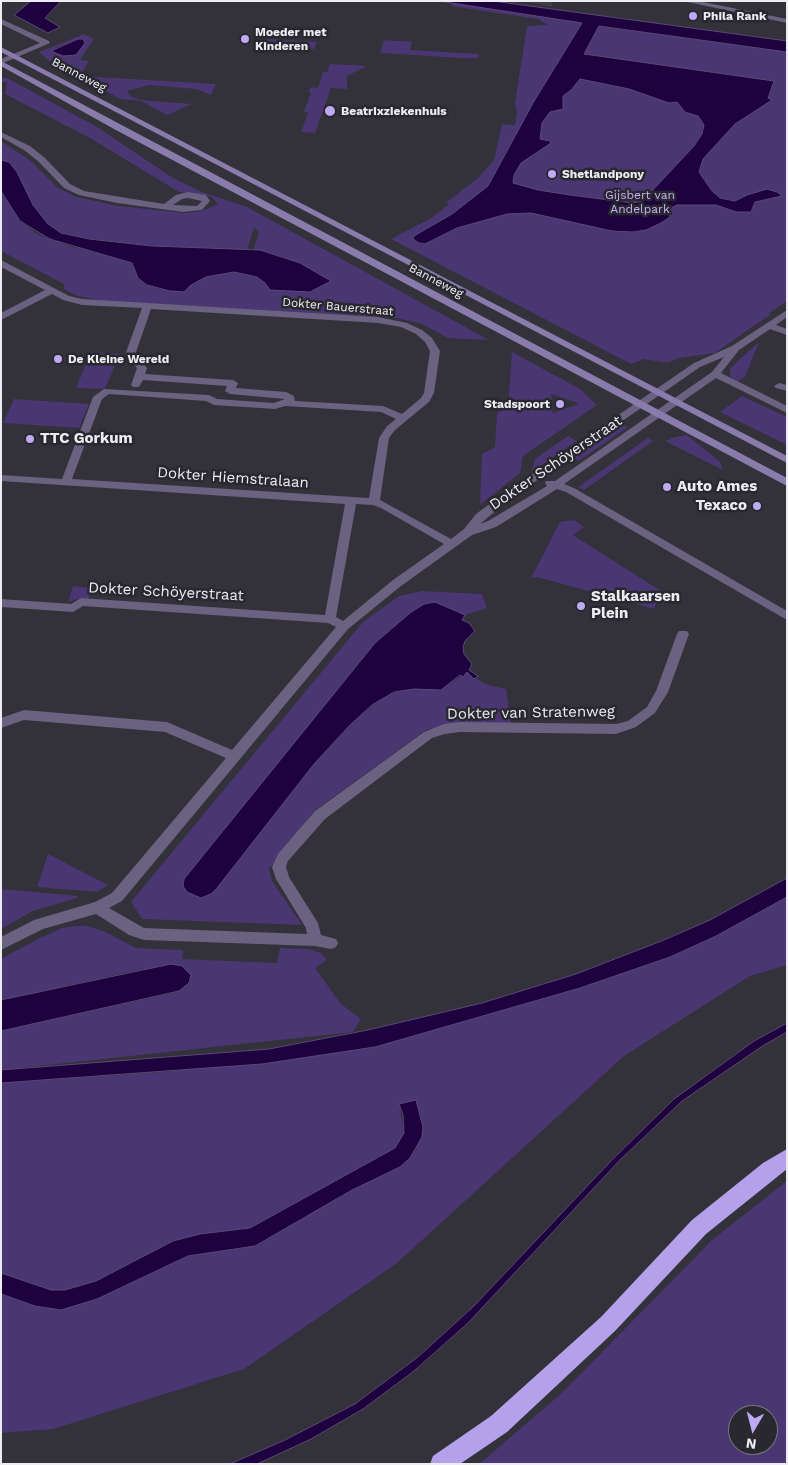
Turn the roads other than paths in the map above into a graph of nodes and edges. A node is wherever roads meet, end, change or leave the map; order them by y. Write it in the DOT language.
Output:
graph roads {
  1 [pos="686,1"];
  2 [pos="704,3"];
  3 [pos="1,21"];
  4 [pos="787,21"];
  5 [pos="1,49"];
  6 [pos="16,56"];
  7 [pos="1,62"];
  8 [pos="74,103"];
  9 [pos="157,130"];
  10 [pos="1,134"];
  11 [pos="165,207"];
  12 [pos="1,264"];
  13 [pos="51,291"];
  14 [pos="147,307"];
  15 [pos="787,313"];
  16 [pos="1,317"];
  17 [pos="768,325"];
  18 [pos="787,332"];
  19 [pos="735,348"];
  20 [pos="715,374"];
  21 [pos="139,377"];
  22 [pos="133,393"];
  23 [pos="657,393"];
  24 [pos="675,402"];
  25 [pos="290,403"];
  26 [pos="641,404"];
  27 [pos="787,410"];
  28 [pos="658,414"];
  29 [pos="402,418"];
  30 [pos="787,460"];
  31 [pos="1,478"];
  32 [pos="536,478"];
  33 [pos="66,482"];
  34 [pos="787,483"];
  35 [pos="556,485"];
  36 [pos="351,500"];
  37 [pos="374,502"];
  38 [pos="468,532"];
  39 [pos="452,544"];
  40 [pos="1,603"];
  41 [pos="787,616"];
  42 [pos="330,619"];
  43 [pos="344,626"];
  44 [pos="683,634"];
  45 [pos="1,722"];
  46 [pos="235,756"];
  47 [pos="99,907"];
  48 [pos="314,940"];
  49 [pos="331,943"];
  50 [pos="1,944"];
  51 [pos="787,1158"];
  52 [pos="441,1464"];
  1 -- 2 [label="street"];
  2 -- 4 [label="street"];
  3 -- 6 [label="street, Banneweg"];
  5 -- 6 [label="main road, Banneweg"];
  6 -- 7 [label="street, Banneweg"];
  6 -- 9 [label="main road, Banneweg"];
  7 -- 8 [label="main road, Banneweg"];
  8 -- 9 [label="main road, Banneweg"];
  8 -- 26 [label="main road, Banneweg"];
  9 -- 23 [label="main road, Banneweg"];
  10 -- 11 [label="street"];
  12 -- 13 [label="street, Dokter Bauerstraat"];
  13 -- 14 [label="street, Dokter Bauerstraat"];
  13 -- 16 [label="street"];
  14 -- 21 [label="street"];
  14 -- 29 [label="street, Dokter Bauerstraat"];
  15 -- 17 [label="street"];
  17 -- 18 [label="street"];
  17 -- 19 [label="street"];
  19 -- 20 [label="street, Dokter Schöyerstraat"];
  19 -- 23 [label="street, Dokter Schöyerstraat"];
  20 -- 24 [label="street, Dokter Schöyerstraat"];
  20 -- 27 [label="street"];
  21 -- 22 [label="street"];
  21 -- 25 [label="street"];
  22 -- 25 [label="street"];
  22 -- 33 [label="street"];
  23 -- 24 [label="main road, Banneweg"];
  23 -- 26 [label="street, Dokter Schöyerstraat"];
  24 -- 28 [label="street, Dokter Schöyerstraat"];
  24 -- 30 [label="main road, Banneweg"];
  25 -- 29 [label="street"];
  26 -- 28 [label="main road, Banneweg"];
  26 -- 32 [label="street, Dokter Schöyerstraat"];
  28 -- 34 [label="main road, Banneweg"];
  28 -- 35 [label="street, Dokter Schöyerstraat"];
  29 -- 37 [label="street, Dokter Bauerstraat"];
  31 -- 33 [label="street, Dokter Hiemstralaan"];
  32 -- 35 [label="street"];
  32 -- 38 [label="street, Dokter Schöyerstraat"];
  33 -- 36 [label="street, Dokter Hiemstralaan"];
  35 -- 38 [label="street, Dokter Schöyerstraat"];
  35 -- 41 [label="street"];
  36 -- 37 [label="street, Dokter Hiemstralaan"];
  36 -- 42 [label="street"];
  37 -- 39 [label="street, Dokter Hiemstralaan"];
  38 -- 39 [label="street, Dokter Schöyerstraat"];
  39 -- 43 [label="street, Dokter Schöyerstraat"];
  40 -- 42 [label="street, Dokter Schöyerstraat"];
  42 -- 43 [label="street, Dokter Schöyerstraat"];
  43 -- 46 [label="street, Dokter Schöyerstraat"];
  44 -- 48 [label="street, Dokter van Stratenweg"];
  45 -- 46 [label="street"];
  46 -- 47 [label="street, Dokter Schöyerstraat"];
  47 -- 48 [label="street"];
  47 -- 50 [label="street, Dokter Schöyerstraat"];
  48 -- 49 [label="street"];
  51 -- 52 [label="highway"];
}
